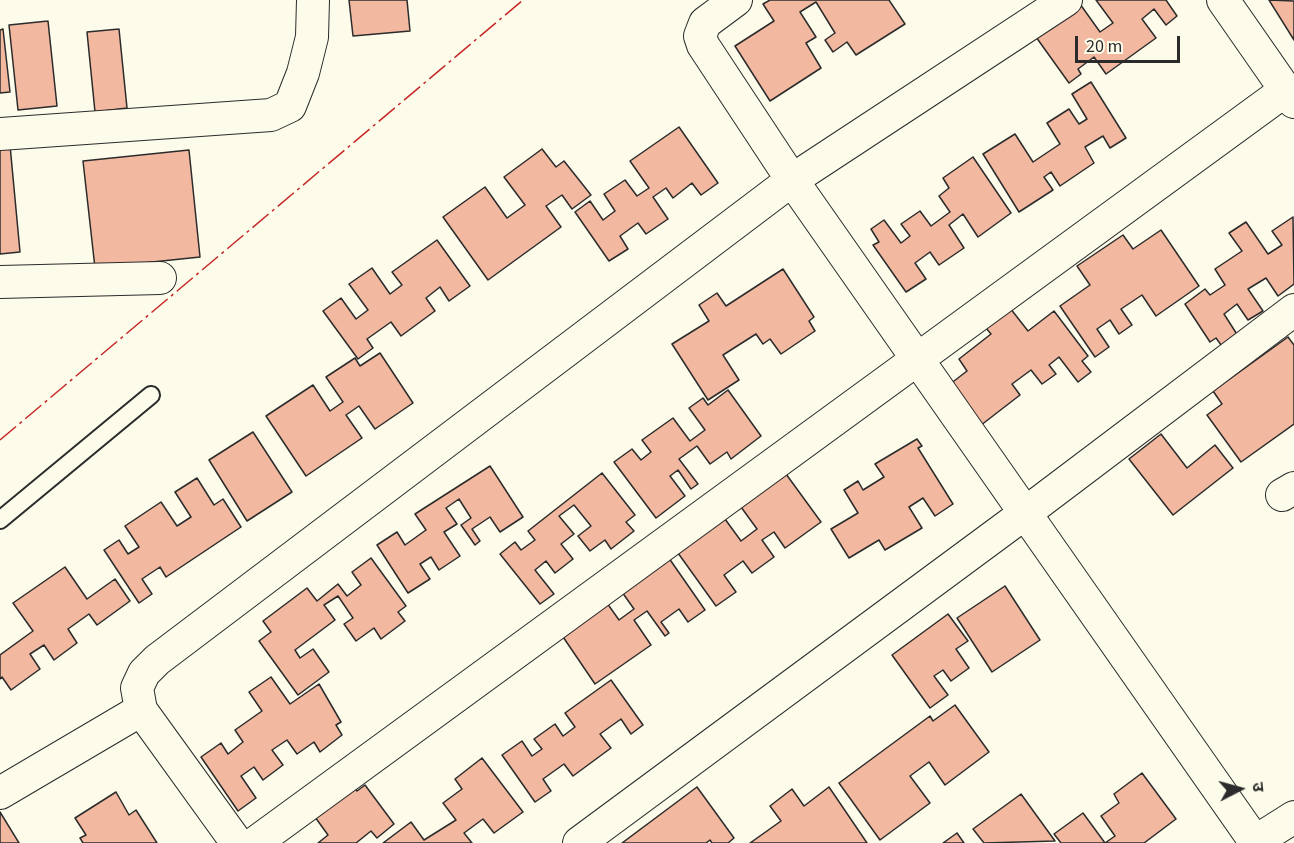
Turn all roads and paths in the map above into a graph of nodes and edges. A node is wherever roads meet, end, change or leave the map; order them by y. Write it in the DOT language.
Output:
graph roads {
  1 [pos="313,0"];
  2 [pos="736,0"];
  3 [pos="1066,0"];
  4 [pos="1223,0"];
  5 [pos="1290,96"];
  6 [pos="0,134"];
  7 [pos="792,180"];
  8 [pos="160,278"];
  9 [pos="0,282"];
  10 [pos="1294,310"];
  11 [pos="915,358"];
  12 [pos="151,395"];
  13 [pos="1024,514"];
  14 [pos="0,520"];
  15 [pos="141,710"];
  16 [pos="0,793"];
  17 [pos="1294,817"];
  18 [pos="1255,842"];
  19 [pos="237,843"];
  20 [pos="255,843"];
  21 [pos="579,843"];
  1 -- 6 [label="street"];
  2 -- 7 [label="street"];
  3 -- 7 [label="street"];
  4 -- 5 [label="street"];
  5 -- 11 [label="street"];
  7 -- 11 [label="street"];
  7 -- 15 [label="street"];
  8 -- 9 [label="street"];
  10 -- 13 [label="street"];
  11 -- 13 [label="street"];
  11 -- 20 [label="street"];
  12 -- 14 [label="lane"];
  13 -- 18 [label="street"];
  13 -- 21 [label="street"];
  15 -- 16 [label="street"];
  15 -- 19 [label="street"];
  17 -- 18 [label="street"];
}
